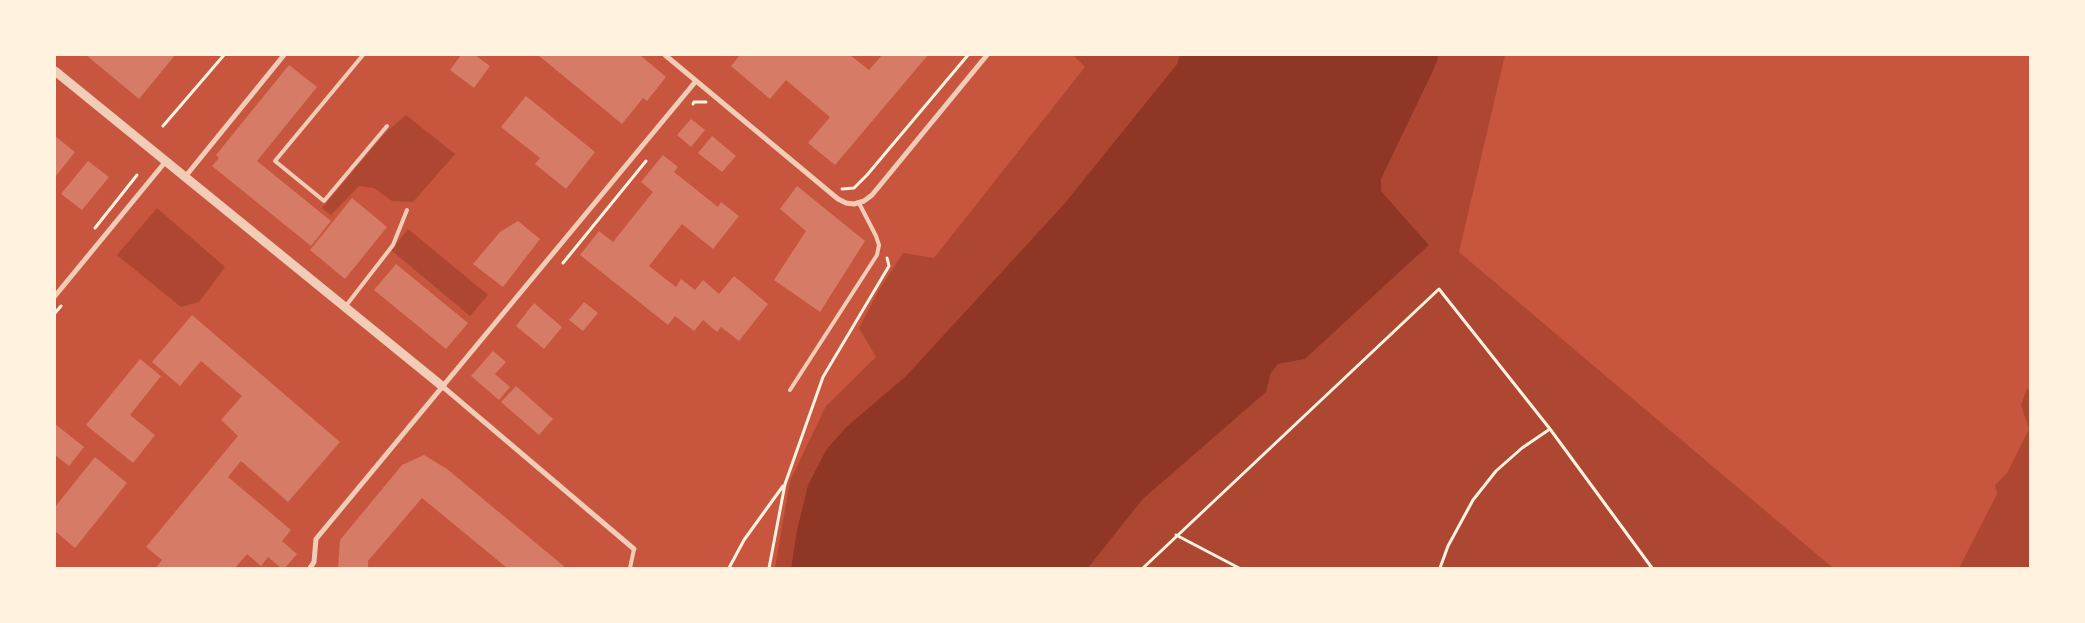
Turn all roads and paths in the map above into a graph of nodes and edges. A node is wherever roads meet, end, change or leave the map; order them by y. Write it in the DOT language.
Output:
graph roads {
  1 [pos="224,55"];
  2 [pos="284,55"];
  3 [pos="363,55"];
  4 [pos="665,55"];
  5 [pos="968,55"];
  6 [pos="987,55"];
  7 [pos="55,72"];
  8 [pos="696,81"];
  9 [pos="722,102"];
  10 [pos="688,110"];
  11 [pos="163,126"];
  12 [pos="387,126"];
  13 [pos="650,156"];
  14 [pos="166,161"];
  15 [pos="185,177"];
  16 [pos="837,187"];
  17 [pos="859,203"];
  18 [pos="407,210"];
  19 [pos="879,245"];
  20 [pos="563,263"];
  21 [pos="55,296"];
  22 [pos="345,307"];
  23 [pos="442,386"];
  24 [pos="790,390"];
  25 [pos="1550,429"];
  26 [pos="785,484"];
  27 [pos="1176,535"];
  28 [pos="634,549"];
  29 [pos="310,568"];
  30 [pos="630,568"];
  31 [pos="729,568"];
  32 [pos="769,568"];
  33 [pos="1142,568"];
  34 [pos="1239,568"];
  35 [pos="1440,568"];
  36 [pos="1652,568"];
  1 -- 11 [label="path"];
  2 -- 15 [label="street"];
  3 -- 12 [label="lane"];
  4 -- 8 [label="street"];
  5 -- 16 [label="path"];
  6 -- 17 [label="street"];
  7 -- 14 [label="street"];
  8 -- 9 [label="street"];
  8 -- 23 [label="street"];
  9 -- 10 [label="path"];
  9 -- 17 [label="street"];
  13 -- 20 [label="path"];
  14 -- 15 [label="street"];
  14 -- 21 [label="street"];
  15 -- 22 [label="street"];
  17 -- 19 [label="lane"];
  18 -- 22 [label="lane"];
  19 -- 24 [label="lane"];
  19 -- 26 [label="path"];
  22 -- 23 [label="street"];
  23 -- 28 [label="street"];
  23 -- 29 [label="street"];
  25 -- 27 [label="path"];
  25 -- 35 [label="path"];
  25 -- 36 [label="path"];
  26 -- 31 [label="path"];
  26 -- 32 [label="path"];
  27 -- 33 [label="path"];
  27 -- 34 [label="path"];
  28 -- 30 [label="lane"];
}
